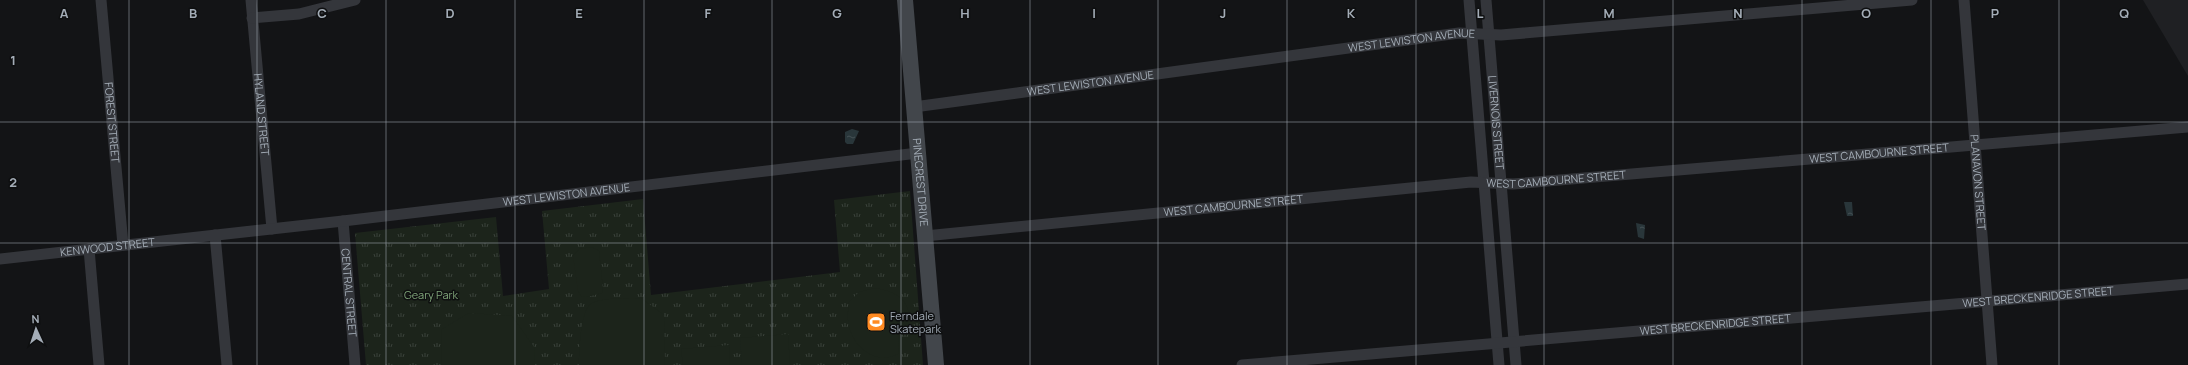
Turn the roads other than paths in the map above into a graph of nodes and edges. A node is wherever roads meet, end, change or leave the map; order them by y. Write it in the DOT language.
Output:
graph roads {
  1 [pos="101,0"];
  2 [pos="251,0"];
  3 [pos="355,0"];
  4 [pos="905,0"];
  5 [pos="1470,0"];
  6 [pos="1486,0"];
  7 [pos="1912,0"];
  8 [pos="1964,0"];
  9 [pos="252,18"];
  10 [pos="1472,34"];
  11 [pos="1489,34"];
  12 [pos="914,107"];
  13 [pos="2188,127"];
  14 [pos="1975,145"];
  15 [pos="918,153"];
  16 [pos="1484,183"];
  17 [pos="1501,184"];
  18 [pos="343,222"];
  19 [pos="272,230"];
  20 [pos="215,235"];
  21 [pos="925,236"];
  22 [pos="122,245"];
  23 [pos="89,249"];
  24 [pos="0,259"];
  25 [pos="2188,284"];
  26 [pos="1987,301"];
  27 [pos="1514,342"];
  28 [pos="1497,343"];
  29 [pos="99,365"];
  30 [pos="227,365"];
  31 [pos="355,365"];
  32 [pos="936,365"];
  33 [pos="1242,365"];
  34 [pos="1499,365"];
  35 [pos="1516,365"];
  36 [pos="1992,365"];
  1 -- 22 [label="street, FOREST STREET"];
  2 -- 9 [label="street, HYLAND STREET"];
  3 -- 9 [label="street"];
  4 -- 12 [label="street, PINECREST DRIVE"];
  5 -- 10 [label="street, LIVERNOIS STREET"];
  6 -- 11 [label="street, LIVERNOIS STREET"];
  7 -- 11 [label="street, WEST LEWISTON AVENUE"];
  8 -- 14 [label="street, PLANAVON STREET"];
  9 -- 19 [label="street, HYLAND STREET"];
  10 -- 11 [label="street, WEST LEWISTON AVENUE"];
  10 -- 12 [label="street, WEST LEWISTON AVENUE"];
  10 -- 16 [label="street, LIVERNOIS STREET"];
  11 -- 17 [label="street, LIVERNOIS STREET"];
  12 -- 15 [label="street, PINECREST DRIVE"];
  13 -- 14 [label="street, WEST CAMBOURNE STREET"];
  14 -- 17 [label="street, WEST CAMBOURNE STREET"];
  14 -- 26 [label="street, PLANAVON STREET"];
  15 -- 18 [label="street, WEST LEWISTON AVENUE"];
  15 -- 21 [label="street, PINECREST DRIVE"];
  16 -- 17 [label="street, WEST CAMBOURNE STREET"];
  16 -- 21 [label="street, WEST CAMBOURNE STREET"];
  16 -- 28 [label="street, LIVERNOIS STREET"];
  17 -- 27 [label="street, LIVERNOIS STREET"];
  18 -- 19 [label="street, WEST LEWISTON AVENUE"];
  18 -- 31 [label="street, CENTRAL STREET"];
  19 -- 20 [label="street, WEST LEWISTON AVENUE"];
  20 -- 22 [label="street, KENWOOD STREET"];
  20 -- 30 [label="street"];
  21 -- 32 [label="street, PINECREST DRIVE"];
  22 -- 23 [label="street, KENWOOD STREET"];
  23 -- 24 [label="street, KENWOOD STREET"];
  23 -- 29 [label="street"];
  25 -- 26 [label="street, WEST BRECKENRIDGE STREET"];
  26 -- 27 [label="street, WEST BRECKENRIDGE STREET"];
  26 -- 36 [label="street, PLANAVON STREET"];
  27 -- 28 [label="street, WEST BRECKENRIDGE STREET"];
  27 -- 35 [label="street, LIVERNOIS STREET"];
  28 -- 33 [label="street, WEST BRECKENRIDGE STREET"];
  28 -- 34 [label="street, LIVERNOIS STREET"];
}
